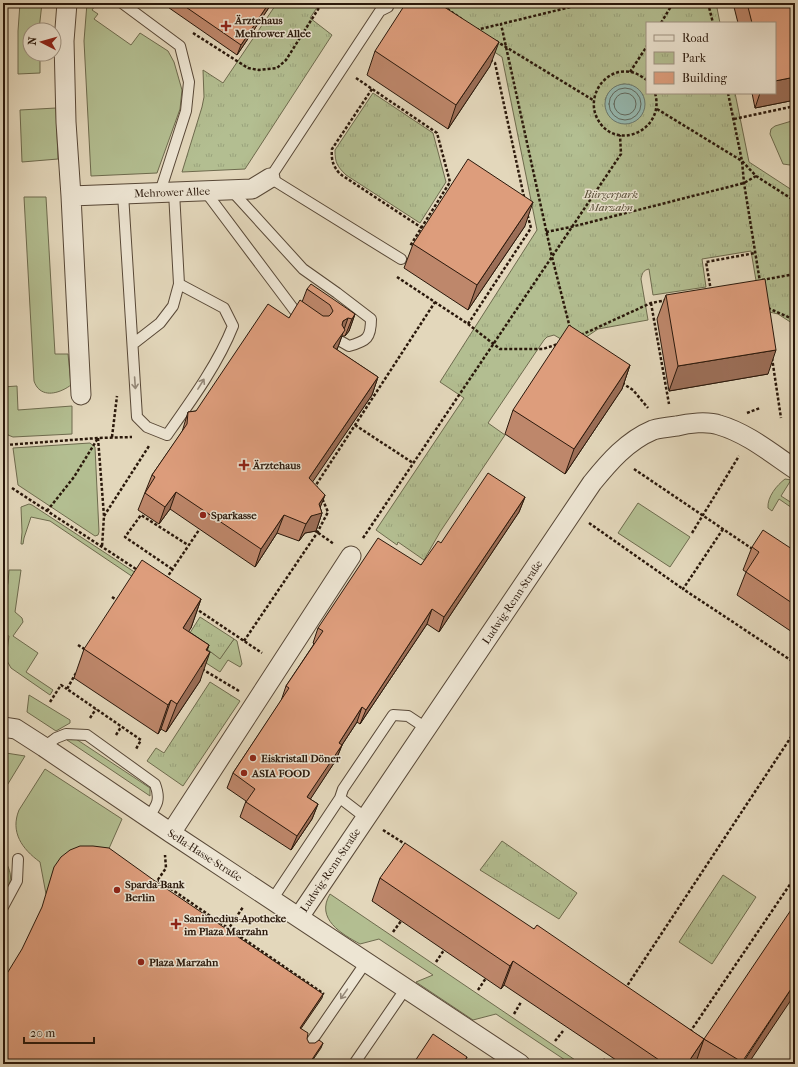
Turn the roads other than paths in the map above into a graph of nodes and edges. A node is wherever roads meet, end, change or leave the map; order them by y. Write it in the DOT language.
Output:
graph roads {
  1 [pos="67,3"];
  2 [pos="122,3"];
  3 [pos="388,7"];
  4 [pos="270,178"];
  5 [pos="231,190"];
  6 [pos="205,191"];
  7 [pos="167,192"];
  8 [pos="123,194"];
  9 [pos="71,196"];
  10 [pos="401,259"];
  11 [pos="179,284"];
  12 [pos="314,324"];
  13 [pos="342,342"];
  14 [pos="133,344"];
  15 [pos="81,395"];
  16 [pos="795,469"];
  17 [pos="344,551"];
  18 [pos="3,727"];
  19 [pos="426,728"];
  20 [pos="44,747"];
  21 [pos="340,798"];
  22 [pos="148,818"];
  23 [pos="366,818"];
  24 [pos="171,833"];
  25 [pos="18,859"];
  26 [pos="272,900"];
  27 [pos="3,907"];
  28 [pos="298,917"];
  29 [pos="366,962"];
  30 [pos="406,988"];
  31 [pos="312,1042"];
  32 [pos="354,1064"];
  33 [pos="520,1064"];
  1 -- 9 [label="street"];
  2 -- 7 [label="lane"];
  3 -- 4 [label="lane"];
  4 -- 5 [label="street, Mehrower Allee"];
  4 -- 10 [label="lane"];
  5 -- 6 [label="street, Mehrower Allee"];
  5 -- 13 [label="lane"];
  6 -- 7 [label="street, Mehrower Allee"];
  6 -- 12 [label="lane"];
  7 -- 8 [label="street, Mehrower Allee"];
  7 -- 11 [label="lane"];
  8 -- 9 [label="street, Mehrower Allee"];
  8 -- 14 [label="lane"];
  9 -- 15 [label="street"];
  11 -- 14 [label="lane"];
  14 -- 11 [label="lane, one-way"];
  16 -- 19 [label="street, Ludwig-Renn-Straße"];
  17 -- 24 [label="street"];
  18 -- 20 [label="street, Sella-Hasse-Straße"];
  19 -- 21 [label="lane"];
  19 -- 23 [label="street, Ludwig-Renn-Straße"];
  20 -- 22 [label="street, Sella-Hasse-Straße"];
  20 -- 22 [label="lane"];
  21 -- 23 [label="lane"];
  21 -- 26 [label="lane"];
  22 -- 24 [label="street, Sella-Hasse-Straße"];
  23 -- 28 [label="street, Ludwig-Renn-Straße"];
  24 -- 26 [label="street, Sella-Hasse-Straße"];
  25 -- 27 [label="lane"];
  26 -- 28 [label="street, Sella-Hasse-Straße"];
  28 -- 29 [label="street, Sella-Hasse-Straße"];
  29 -- 30 [label="street, Sella-Hasse-Straße"];
  29 -- 31 [label="lane, one-way"];
  30 -- 32 [label="lane"];
  30 -- 33 [label="street, Sella-Hasse-Straße"];
}
